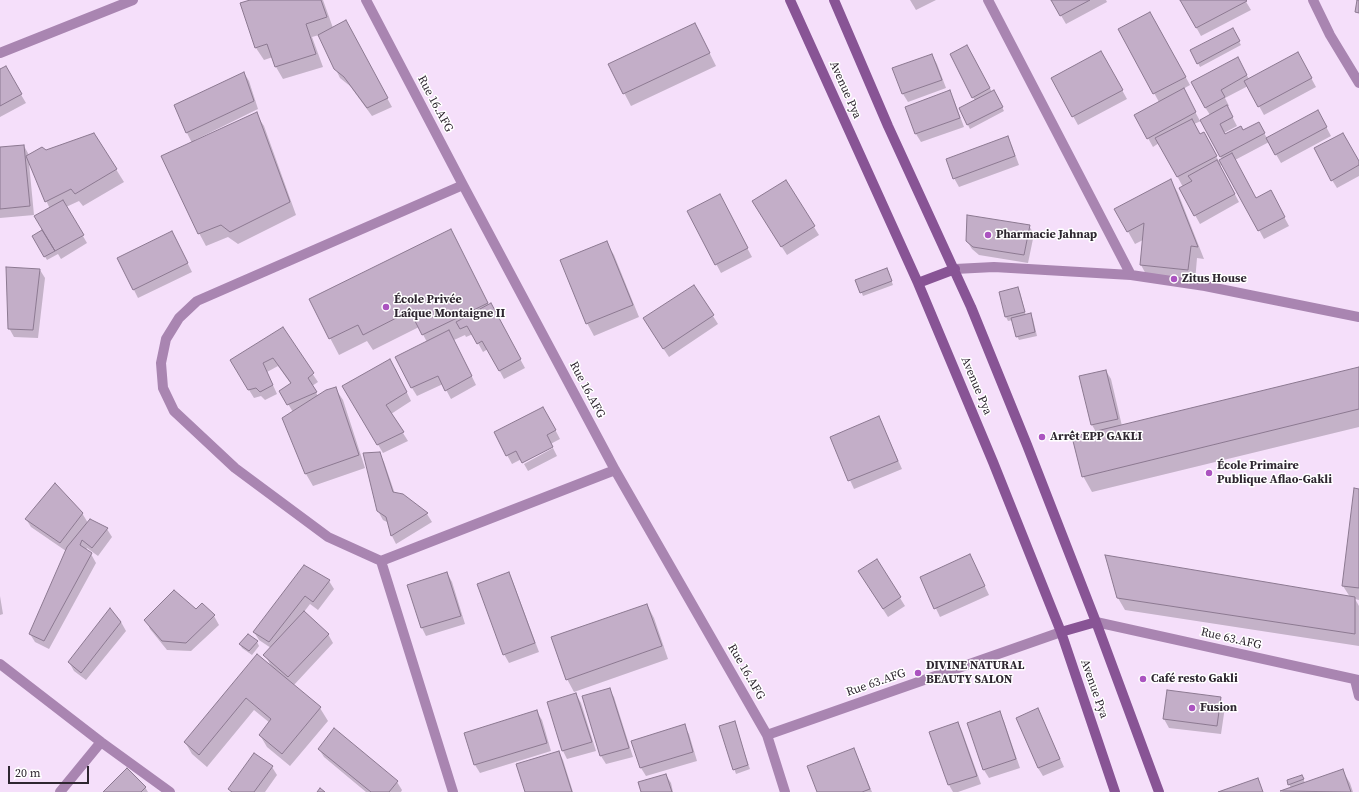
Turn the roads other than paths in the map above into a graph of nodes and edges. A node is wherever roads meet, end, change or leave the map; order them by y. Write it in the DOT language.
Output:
graph roads {
  1 [pos="133,0"];
  2 [pos="366,0"];
  3 [pos="790,0"];
  4 [pos="834,0"];
  5 [pos="988,0"];
  6 [pos="1313,0"];
  7 [pos="0,53"];
  8 [pos="1359,83"];
  9 [pos="463,186"];
  10 [pos="954,269"];
  11 [pos="1131,275"];
  12 [pos="918,283"];
  13 [pos="1359,317"];
  14 [pos="615,470"];
  15 [pos="381,561"];
  16 [pos="1096,622"];
  17 [pos="1061,632"];
  18 [pos="0,664"];
  19 [pos="1357,680"];
  20 [pos="1359,696"];
  21 [pos="767,735"];
  22 [pos="101,742"];
  23 [pos="60,792"];
  24 [pos="170,792"];
  25 [pos="453,792"];
  26 [pos="785,792"];
  27 [pos="1115,792"];
  28 [pos="1159,792"];
  1 -- 7 [label="street"];
  2 -- 9 [label="street, Rue 16.AFG"];
  3 -- 12 [label="main road, Avenue Pya"];
  4 -- 10 [label="main road, Avenue Pya"];
  5 -- 11 [label="street"];
  6 -- 8 [label="street"];
  9 -- 14 [label="street, Rue 16.AFG"];
  9 -- 15 [label="street"];
  10 -- 11 [label="street"];
  10 -- 12 [label="main road"];
  10 -- 16 [label="main road, Avenue Pya"];
  11 -- 13 [label="street"];
  12 -- 17 [label="main road, Avenue Pya"];
  14 -- 15 [label="street"];
  14 -- 21 [label="street, Rue 16.AFG"];
  15 -- 25 [label="street"];
  16 -- 17 [label="main road"];
  16 -- 19 [label="street, Rue 63.AFG"];
  16 -- 28 [label="main road, Avenue Pya"];
  17 -- 21 [label="street, Rue 63.AFG"];
  17 -- 27 [label="main road, Avenue Pya"];
  18 -- 22 [label="street"];
  19 -- 20 [label="street"];
  21 -- 26 [label="street, Rue 16.AFG"];
  22 -- 23 [label="street"];
  22 -- 24 [label="street"];
}
